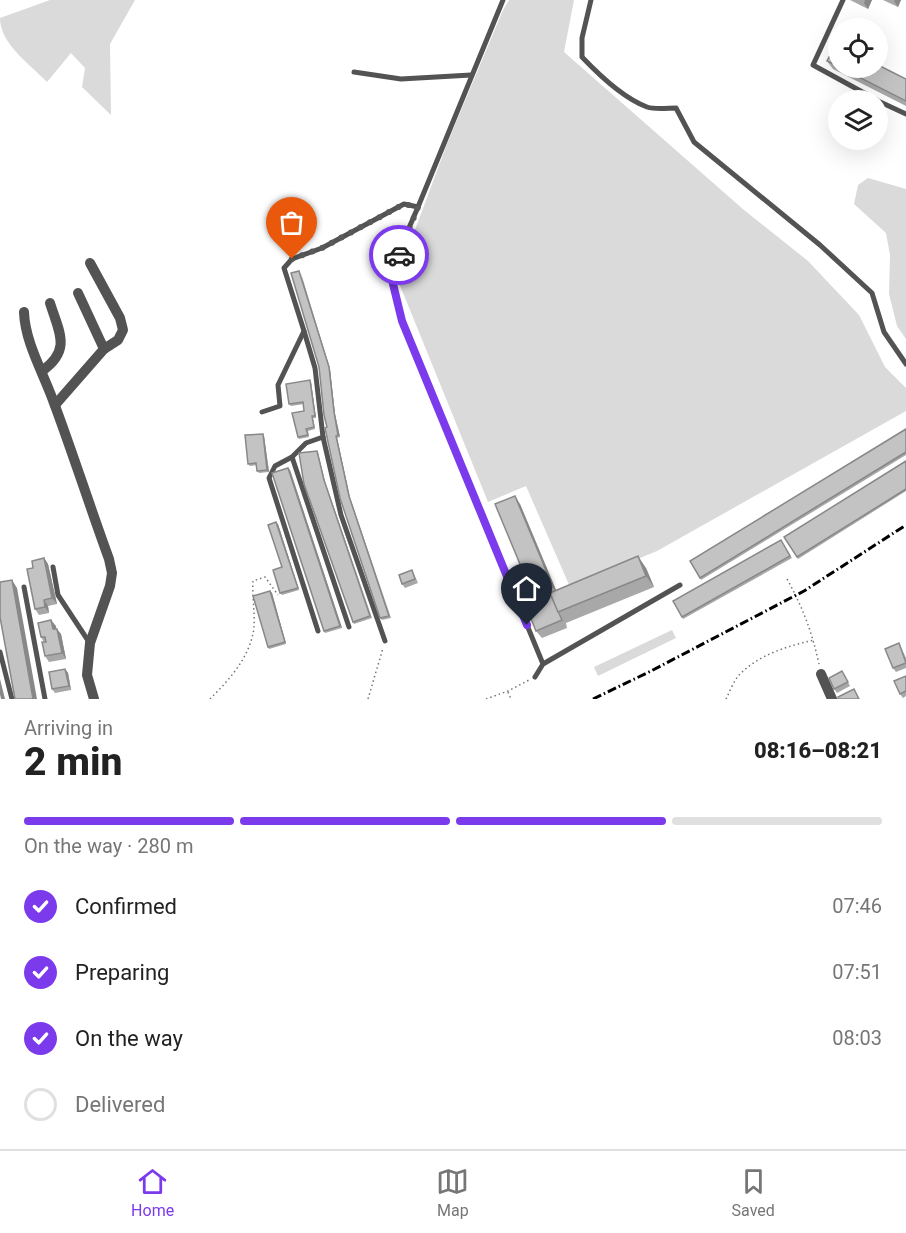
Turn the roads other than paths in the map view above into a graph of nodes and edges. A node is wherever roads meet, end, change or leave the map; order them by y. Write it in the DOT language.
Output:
graph roads {
  1 [pos="503,0"];
  2 [pos="591,0"];
  3 [pos="843,0"];
  4 [pos="354,72"];
  5 [pos="471,75"];
  6 [pos="857,90"];
  7 [pos="888,106"];
  8 [pos="906,114"];
  9 [pos="418,207"];
  10 [pos="90,263"];
  11 [pos="78,293"];
  12 [pos="50,303"];
  13 [pos="24,312"];
  14 [pos="304,331"];
  15 [pos="104,349"];
  16 [pos="906,364"];
  17 [pos="42,371"];
  18 [pos="55,405"];
  19 [pos="262,412"];
  20 [pos="323,437"];
  21 [pos="292,457"];
  22 [pos="53,567"];
  23 [pos="680,585"];
  24 [pos="24,587"];
  25 [pos="349,627"];
  26 [pos="318,631"];
  27 [pos="386,642"];
  28 [pos="90,643"];
  29 [pos="0,652"];
  30 [pos="543,664"];
  31 [pos="821,674"];
  32 [pos="535,676"];
  33 [pos="12,699"];
  34 [pos="45,699"];
  35 [pos="94,699"];
  36 [pos="832,699"];
  1 -- 5 [label="lane"];
  2 -- 16 [label="lane"];
  3 -- 6 [label="lane"];
  4 -- 5 [label="lane"];
  5 -- 9 [label="lane"];
  7 -- 8 [label="lane"];
  9 -- 14 [label="lane"];
  9 -- 30 [label="lane"];
  10 -- 15 [label="street"];
  11 -- 15 [label="street"];
  12 -- 17 [label="street"];
  13 -- 17 [label="street"];
  14 -- 19 [label="lane"];
  14 -- 20 [label="lane"];
  15 -- 18 [label="street"];
  17 -- 18 [label="street"];
  18 -- 28 [label="street"];
  20 -- 21 [label="lane"];
  20 -- 27 [label="lane"];
  21 -- 25 [label="lane"];
  21 -- 26 [label="lane"];
  22 -- 28 [label="lane"];
  23 -- 30 [label="lane"];
  24 -- 34 [label="lane"];
  28 -- 35 [label="street"];
  29 -- 33 [label="lane"];
  30 -- 32 [label="lane"];
  31 -- 36 [label="street"];
}
